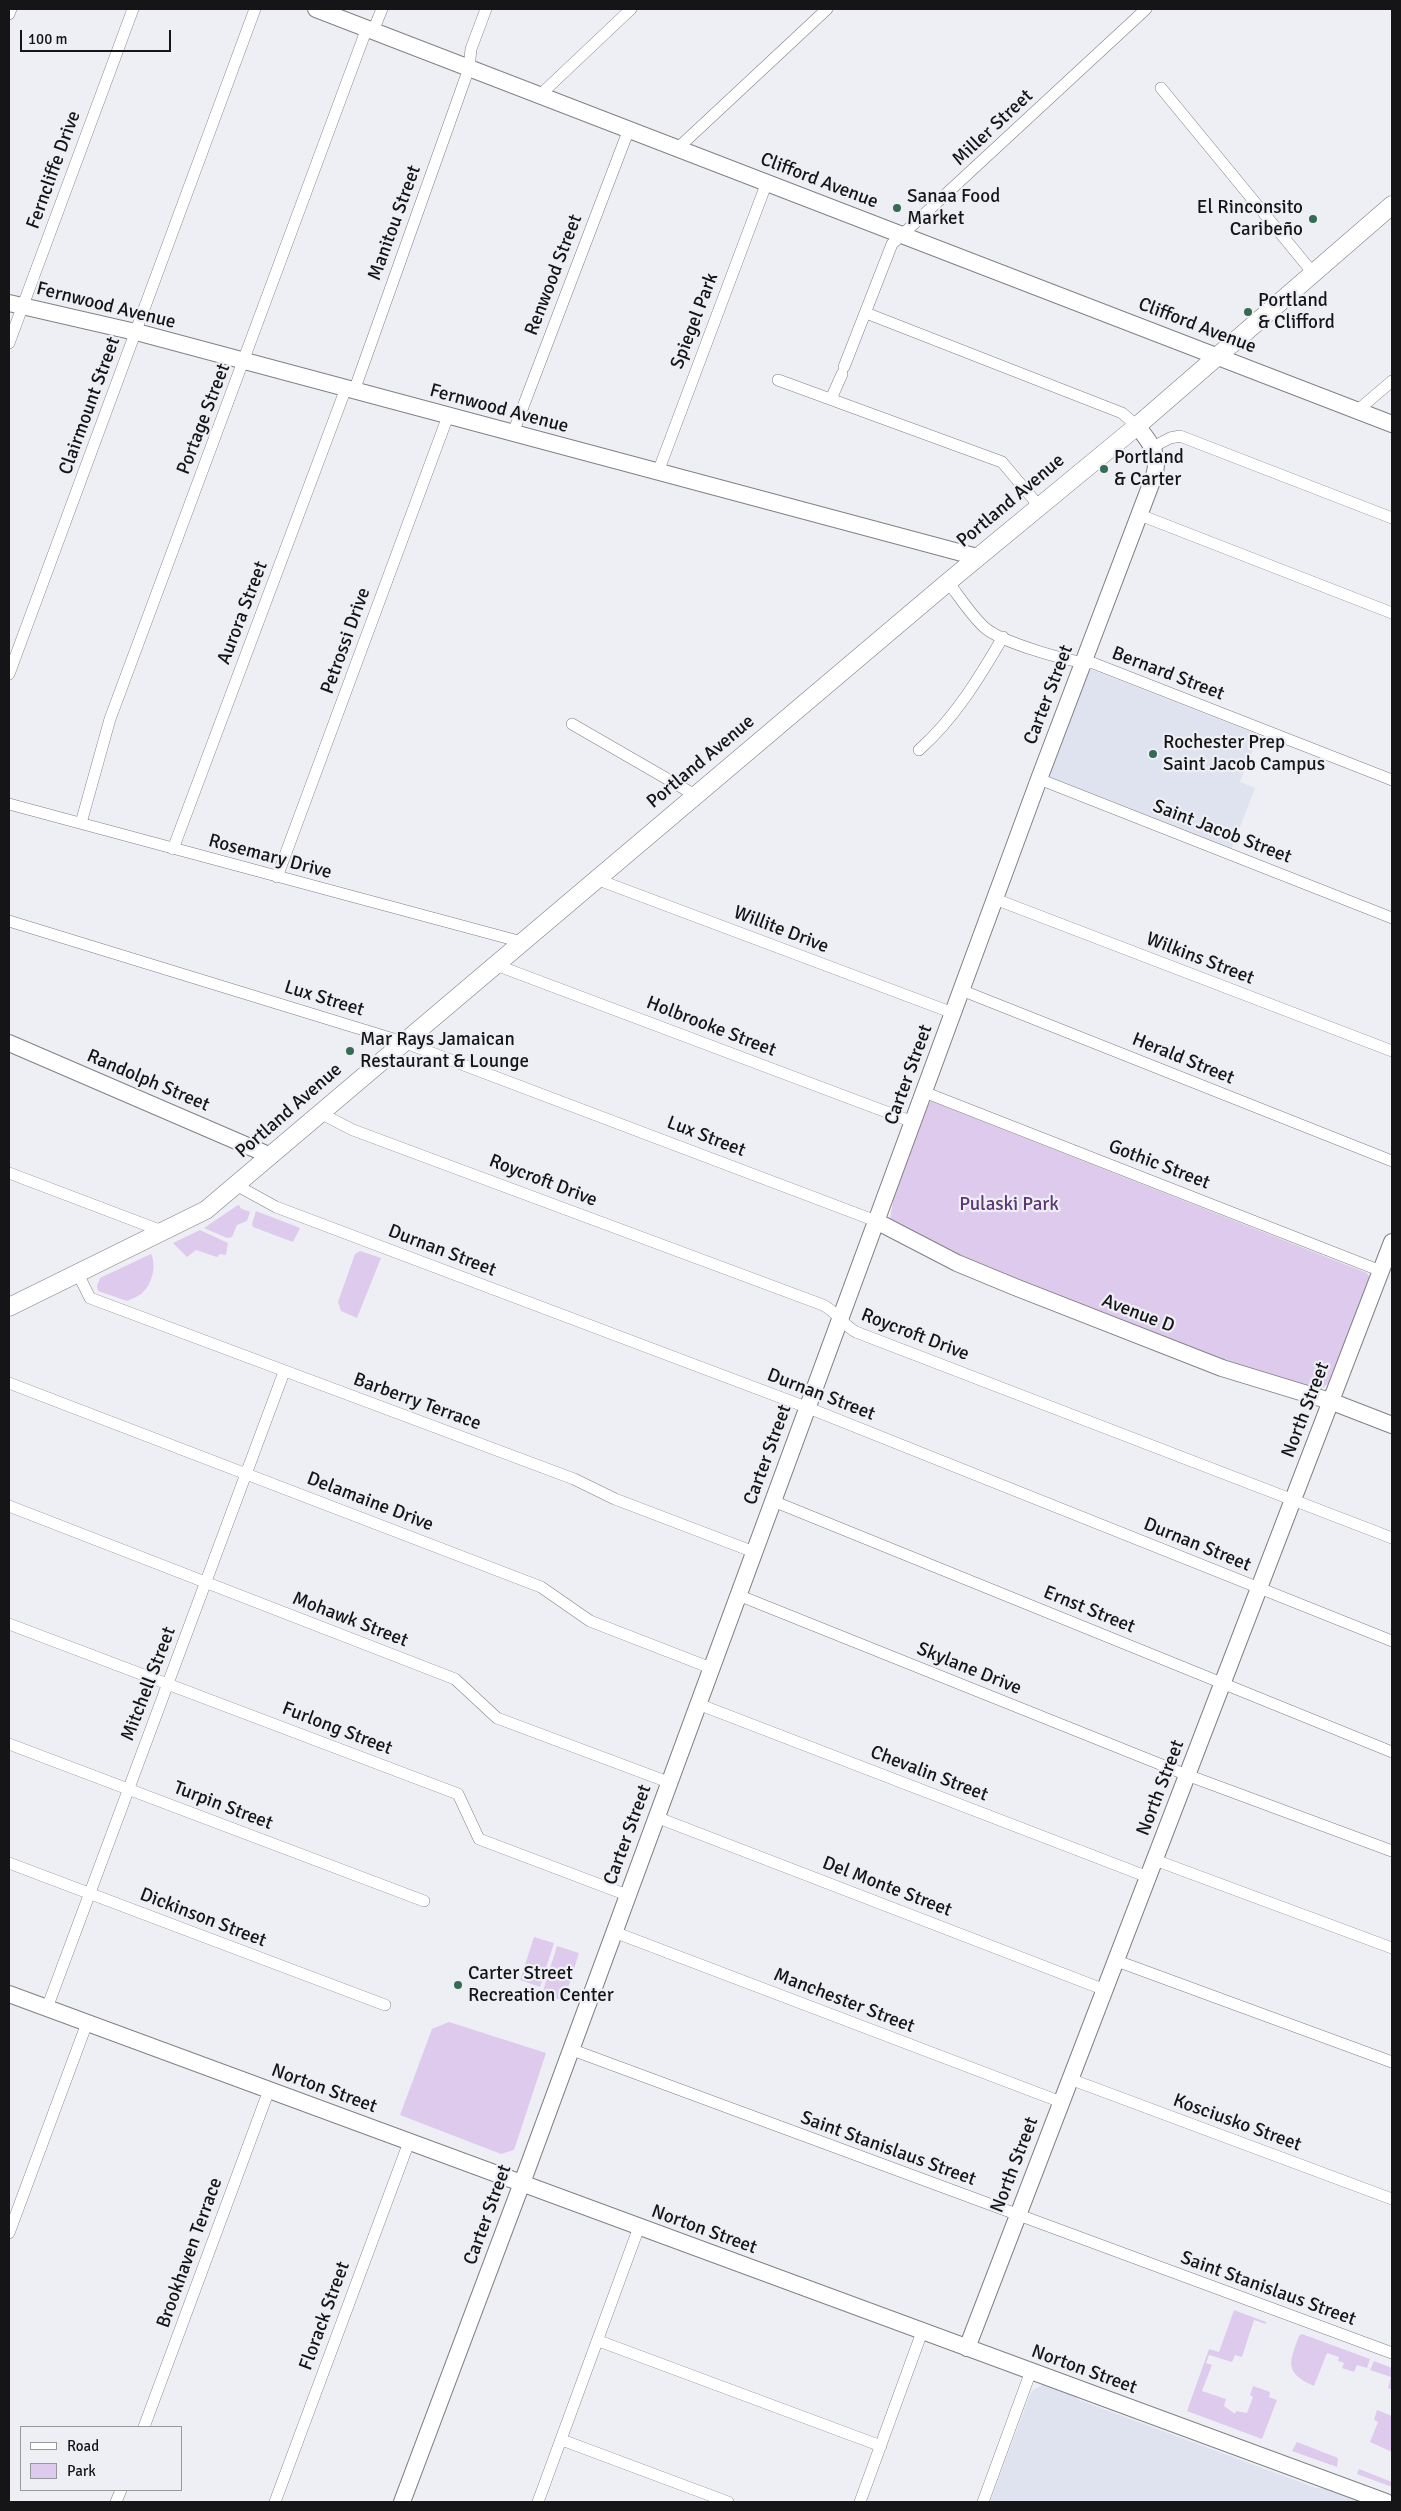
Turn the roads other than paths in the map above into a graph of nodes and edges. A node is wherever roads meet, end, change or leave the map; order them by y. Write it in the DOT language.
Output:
graph roads {
  1 [pos="11,9"];
  2 [pos="133,9"];
  3 [pos="255,9"];
  4 [pos="316,9"];
  5 [pos="382,9"];
  6 [pos="486,9"];
  7 [pos="631,9"];
  8 [pos="827,9"];
  9 [pos="1146,9"];
  10 [pos="9,14"];
  11 [pos="370,30"];
  12 [pos="469,68"];
  13 [pos="1161,88"];
  14 [pos="540,95"];
  15 [pos="629,129"];
  16 [pos="678,148"];
  17 [pos="767,182"];
  18 [pos="1392,205"];
  19 [pos="904,235"];
  20 [pos="1313,273"];
  21 [pos="16,304"];
  22 [pos="866,313"];
  23 [pos="136,332"];
  24 [pos="9,344"];
  25 [pos="1218,356"];
  26 [pos="244,361"];
  27 [pos="778,380"];
  28 [pos="1392,381"];
  29 [pos="350,390"];
  30 [pos="831,399"];
  31 [pos="1358,410"];
  32 [pos="448,416"];
  33 [pos="1392,424"];
  34 [pos="1137,426"];
  35 [pos="513,433"];
  36 [pos="1153,447"];
  37 [pos="658,472"];
  38 [pos="1039,506"];
  39 [pos="1140,515"];
  40 [pos="1392,518"];
  41 [pos="977,557"];
  42 [pos="948,582"];
  43 [pos="1392,614"];
  44 [pos="1003,637"];
  45 [pos="1083,663"];
  46 [pos="9,674"];
  47 [pos="572,724"];
  48 [pos="919,750"];
  49 [pos="1039,779"];
  50 [pos="1392,780"];
  51 [pos="696,795"];
  52 [pos="9,804"];
  53 [pos="80,824"];
  54 [pos="173,849"];
  55 [pos="277,877"];
  56 [pos="596,879"];
  57 [pos="995,899"];
  58 [pos="1392,918"];
  59 [pos="9,921"];
  60 [pos="522,942"];
  61 [pos="496,965"];
  62 [pos="961,990"];
  63 [pos="953,1013"];
  64 [pos="403,1042"];
  65 [pos="9,1043"];
  66 [pos="1392,1051"];
  67 [pos="924,1092"];
  68 [pos="320,1113"];
  69 [pos="913,1122"];
  70 [pos="271,1156"];
  71 [pos="1392,1161"];
  72 [pos="9,1173"];
  73 [pos="236,1185"];
  74 [pos="876,1221"];
  75 [pos="162,1232"];
  76 [pos="1392,1242"];
  77 [pos="1381,1271"];
  78 [pos="78,1274"];
  79 [pos="9,1307"];
  80 [pos="840,1317"];
  81 [pos="284,1372"];
  82 [pos="9,1382"];
  83 [pos="1330,1401"];
  84 [pos="806,1407"];
  85 [pos="1392,1425"];
  86 [pos="246,1473"];
  87 [pos="1293,1499"];
  88 [pos="773,1501"];
  89 [pos="9,1506"];
  90 [pos="1392,1538"];
  91 [pos="754,1552"];
  92 [pos="206,1582"];
  93 [pos="1259,1589"];
  94 [pos="738,1595"];
  95 [pos="9,1624"];
  96 [pos="1392,1641"];
  97 [pos="711,1668"];
  98 [pos="1222,1683"];
  99 [pos="168,1684"];
  100 [pos="698,1704"];
  101 [pos="9,1744"];
  102 [pos="1392,1752"];
  103 [pos="1188,1775"];
  104 [pos="668,1782"];
  105 [pos="128,1789"];
  106 [pos="656,1818"];
  107 [pos="1392,1851"];
  108 [pos="1155,1860"];
  109 [pos="9,1863"];
  110 [pos="1148,1877"];
  111 [pos="89,1894"];
  112 [pos="627,1895"];
  113 [pos="424,1901"];
  114 [pos="614,1932"];
  115 [pos="1392,1948"];
  116 [pos="1116,1961"];
  117 [pos="1105,1990"];
  118 [pos="9,1994"];
  119 [pos="385,2005"];
  120 [pos="46,2008"];
  121 [pos="87,2023"];
  122 [pos="570,2049"];
  123 [pos="1392,2062"];
  124 [pos="1070,2079"];
  125 [pos="269,2090"];
  126 [pos="1061,2102"];
  127 [pos="409,2142"];
  128 [pos="522,2183"];
  129 [pos="1392,2199"];
  130 [pos="1017,2216"];
  131 [pos="639,2227"];
  132 [pos="9,2233"];
  133 [pos="922,2332"];
  134 [pos="598,2341"];
  135 [pos="967,2348"];
  136 [pos="1392,2353"];
  137 [pos="1031,2371"];
  138 [pos="144,2426"];
  139 [pos="562,2440"];
  140 [pos="881,2446"];
  141 [pos="275,2502"];
  142 [pos="402,2502"];
  143 [pos="538,2502"];
  144 [pos="728,2502"];
  145 [pos="860,2502"];
  146 [pos="983,2502"];
  147 [pos="1386,2502"];
  1 -- 10 [label="street"];
  2 -- 21 [label="street, Ferncliffe Drive"];
  3 -- 23 [label="street, Clairmount Street"];
  4 -- 11 [label="main road, Clifford Avenue"];
  5 -- 11 [label="street, Portage Street"];
  6 -- 12 [label="street, Manitou Street"];
  7 -- 14 [label="street"];
  8 -- 16 [label="street"];
  9 -- 19 [label="street, Miller Street"];
  11 -- 12 [label="main road, Clifford Avenue"];
  11 -- 26 [label="street, Portage Street"];
  12 -- 14 [label="main road, Clifford Avenue"];
  12 -- 29 [label="street, Manitou Street"];
  13 -- 20 [label="street"];
  14 -- 15 [label="main road, Clifford Avenue"];
  15 -- 16 [label="main road, Clifford Avenue"];
  15 -- 35 [label="street, Renwood Street"];
  16 -- 17 [label="main road, Clifford Avenue"];
  17 -- 19 [label="main road, Clifford Avenue"];
  17 -- 37 [label="street, Spiegel Park"];
  18 -- 20 [label="main road, Portland Avenue"];
  19 -- 22 [label="street, Miller Street"];
  19 -- 25 [label="main road, Clifford Avenue"];
  20 -- 25 [label="main road, Portland Avenue"];
  21 -- 23 [label="main road, Fernwood Avenue"];
  21 -- 24 [label="street, Ferncliffe Drive"];
  22 -- 30 [label="street, Miller Street"];
  22 -- 34 [label="street"];
  23 -- 26 [label="main road, Fernwood Avenue"];
  23 -- 46 [label="street, Clairmount Street"];
  25 -- 31 [label="main road, Clifford Avenue"];
  25 -- 34 [label="main road, Portland Avenue"];
  26 -- 29 [label="main road, Fernwood Avenue"];
  26 -- 53 [label="street, Portage Street"];
  27 -- 30 [label="street"];
  28 -- 31 [label="street"];
  29 -- 32 [label="main road, Fernwood Avenue"];
  29 -- 54 [label="street, Aurora Street"];
  30 -- 38 [label="street"];
  31 -- 33 [label="main road, Clifford Avenue"];
  32 -- 35 [label="main road, Fernwood Avenue"];
  32 -- 55 [label="street, Petrossi Drive"];
  34 -- 36 [label="main road"];
  34 -- 38 [label="main road, Portland Avenue"];
  35 -- 37 [label="main road, Fernwood Avenue"];
  36 -- 39 [label="main road, Carter Street"];
  36 -- 40 [label="street"];
  37 -- 41 [label="main road, Fernwood Avenue"];
  38 -- 41 [label="main road, Portland Avenue"];
  39 -- 43 [label="street"];
  39 -- 45 [label="main road, Carter Street"];
  41 -- 42 [label="main road, Portland Avenue"];
  42 -- 44 [label="street, Bernard Street"];
  42 -- 51 [label="main road, Portland Avenue"];
  44 -- 45 [label="street, Bernard Street"];
  44 -- 48 [label="street"];
  45 -- 49 [label="main road, Carter Street"];
  45 -- 50 [label="street, Bernard Street"];
  47 -- 51 [label="street"];
  49 -- 57 [label="main road, Carter Street"];
  49 -- 58 [label="street, Saint Jacob Street"];
  51 -- 56 [label="main road, Portland Avenue"];
  52 -- 53 [label="street, Rosemary Drive"];
  53 -- 54 [label="street, Rosemary Drive"];
  54 -- 55 [label="street, Rosemary Drive"];
  55 -- 60 [label="street, Rosemary Drive"];
  56 -- 60 [label="main road, Portland Avenue"];
  56 -- 63 [label="street, Willite Drive"];
  57 -- 62 [label="main road, Carter Street"];
  57 -- 66 [label="street, Wilkins Street"];
  59 -- 64 [label="street, Lux Street"];
  60 -- 61 [label="main road, Portland Avenue"];
  61 -- 64 [label="main road, Portland Avenue"];
  61 -- 69 [label="street, Holbrooke Street"];
  62 -- 63 [label="main road, Carter Street"];
  62 -- 71 [label="street, Herald Street"];
  63 -- 67 [label="main road, Carter Street"];
  64 -- 68 [label="main road, Portland Avenue"];
  64 -- 74 [label="street, Lux Street"];
  65 -- 70 [label="main road, Randolph Street"];
  67 -- 69 [label="main road, Carter Street"];
  67 -- 77 [label="street, Gothic Street"];
  68 -- 70 [label="main road, Portland Avenue"];
  68 -- 80 [label="street, Roycroft Drive"];
  69 -- 74 [label="main road, Carter Street"];
  70 -- 73 [label="main road, Portland Avenue"];
  72 -- 75 [label="street"];
  73 -- 75 [label="main road, Portland Avenue"];
  73 -- 84 [label="street, Durnan Street"];
  74 -- 80 [label="main road, Carter Street"];
  74 -- 83 [label="main road, Avenue D"];
  75 -- 78 [label="main road, Portland Avenue"];
  76 -- 77 [label="main road, North Street"];
  77 -- 83 [label="main road, North Street"];
  78 -- 79 [label="main road, Portland Avenue"];
  78 -- 81 [label="street, Barberry Terrace"];
  80 -- 84 [label="main road, Carter Street"];
  80 -- 87 [label="street, Roycroft Drive"];
  81 -- 86 [label="street, Mitchell Street"];
  81 -- 91 [label="street, Barberry Terrace"];
  82 -- 86 [label="street, Delamaine Drive"];
  83 -- 85 [label="main road, Avenue D"];
  83 -- 87 [label="main road, North Street"];
  84 -- 88 [label="main road, Carter Street"];
  84 -- 93 [label="street, Durnan Street"];
  86 -- 92 [label="street, Mitchell Street"];
  86 -- 97 [label="street, Delamaine Drive"];
  87 -- 90 [label="street, Roycroft Drive"];
  87 -- 93 [label="main road, North Street"];
  88 -- 91 [label="main road, Carter Street"];
  88 -- 98 [label="street, Ernst Street"];
  89 -- 92 [label="street, Mohawk Street"];
  91 -- 94 [label="main road, Carter Street"];
  92 -- 99 [label="street, Mitchell Street"];
  92 -- 104 [label="street, Mohawk Street"];
  93 -- 96 [label="street, Durnan Street"];
  93 -- 98 [label="main road, North Street"];
  94 -- 97 [label="main road, Carter Street"];
  94 -- 103 [label="street, Skylane Drive"];
  95 -- 99 [label="street, Furlong Street"];
  97 -- 100 [label="main road, Carter Street"];
  98 -- 102 [label="street, Ernst Street"];
  98 -- 103 [label="main road, North Street"];
  99 -- 105 [label="street, Mitchell Street"];
  99 -- 112 [label="street, Furlong Street"];
  100 -- 104 [label="main road, Carter Street"];
  100 -- 110 [label="street, Chevalin Street"];
  101 -- 105 [label="street, Turpin Street"];
  103 -- 107 [label="street, Skylane Drive"];
  103 -- 108 [label="main road, North Street"];
  104 -- 106 [label="main road, Carter Street"];
  105 -- 111 [label="street, Mitchell Street"];
  105 -- 113 [label="street, Turpin Street"];
  106 -- 112 [label="main road, Carter Street"];
  106 -- 117 [label="street, Del Monte Street"];
  108 -- 110 [label="main road, North Street"];
  108 -- 115 [label="street"];
  109 -- 111 [label="street, Dickinson Street"];
  110 -- 116 [label="main road, North Street"];
  111 -- 119 [label="street, Dickinson Street"];
  111 -- 120 [label="street, Mitchell Street"];
  112 -- 114 [label="main road, Carter Street"];
  114 -- 122 [label="main road, Carter Street"];
  114 -- 126 [label="street, Manchester Street"];
  116 -- 117 [label="main road, North Street"];
  116 -- 123 [label="street"];
  117 -- 124 [label="main road, North Street"];
  118 -- 120 [label="main road, Norton Street"];
  120 -- 121 [label="main road, Norton Street"];
  121 -- 125 [label="main road, Norton Street"];
  121 -- 132 [label="street"];
  122 -- 128 [label="main road, Carter Street"];
  122 -- 130 [label="street, Saint Stanislaus Street"];
  124 -- 126 [label="main road, North Street"];
  124 -- 129 [label="street, Kosciusko Street"];
  125 -- 127 [label="main road, Norton Street"];
  125 -- 138 [label="street, Brookhaven Terrace"];
  126 -- 130 [label="main road, North Street"];
  127 -- 128 [label="main road, Norton Street"];
  127 -- 141 [label="street, Florack Street"];
  128 -- 131 [label="main road, Norton Street"];
  128 -- 142 [label="main road, Carter Street"];
  130 -- 135 [label="main road, North Street"];
  130 -- 136 [label="street, Saint Stanislaus Street"];
  131 -- 133 [label="main road, Norton Street"];
  131 -- 134 [label="street"];
  133 -- 135 [label="main road, Norton Street"];
  133 -- 140 [label="street"];
  134 -- 139 [label="street"];
  134 -- 140 [label="street"];
  135 -- 137 [label="main road, Norton Street"];
  137 -- 146 [label="street"];
  137 -- 147 [label="main road, Norton Street"];
  139 -- 143 [label="street"];
  139 -- 144 [label="street"];
  140 -- 145 [label="street"];
}
